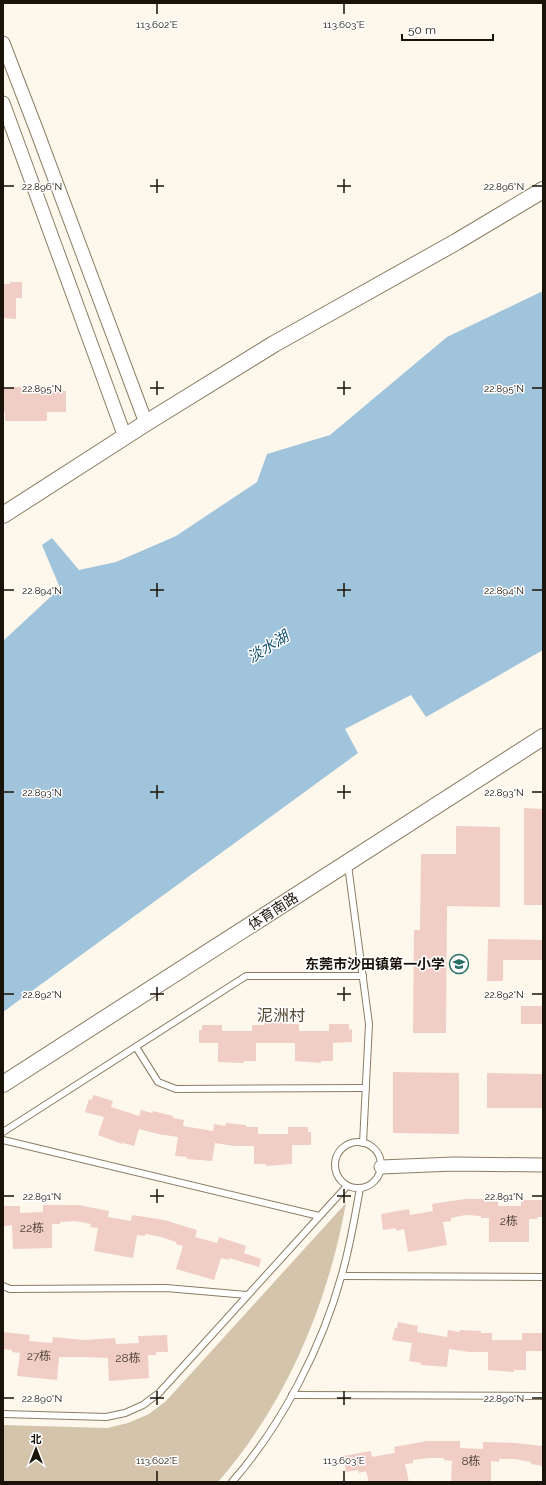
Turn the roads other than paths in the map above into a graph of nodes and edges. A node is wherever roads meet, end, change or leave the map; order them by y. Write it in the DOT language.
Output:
graph roads {
  1 [pos="3,43"];
  2 [pos="3,103"];
  3 [pos="35,126"];
  4 [pos="14,133"];
  5 [pos="543,190"];
  6 [pos="146,423"];
  7 [pos="125,437"];
  8 [pos="3,515"];
  9 [pos="543,737"];
  10 [pos="347,864"];
  11 [pos="362,976"];
  12 [pos="136,1046"];
  13 [pos="3,1084"];
  14 [pos="366,1088"];
  15 [pos="3,1132"];
  16 [pos="3,1140"];
  17 [pos="363,1143"];
  18 [pos="543,1165"];
  19 [pos="381,1167"];
  20 [pos="347,1186"];
  21 [pos="360,1188"];
  22 [pos="319,1216"];
  23 [pos="342,1276"];
  24 [pos="543,1276"];
  25 [pos="3,1286"];
  26 [pos="247,1295"];
  27 [pos="292,1395"];
  28 [pos="543,1396"];
  29 [pos="3,1414"];
  30 [pos="232,1482"];
  1 -- 3 [label="street"];
  2 -- 4 [label="street"];
  3 -- 4 [label="street"];
  3 -- 6 [label="street"];
  4 -- 7 [label="street"];
  5 -- 6 [label="street"];
  6 -- 7 [label="street"];
  7 -- 8 [label="street"];
  9 -- 10 [label="street, 体育南路"];
  10 -- 11 [label="lane"];
  10 -- 13 [label="street, 体育南路"];
  11 -- 12 [label="lane"];
  11 -- 14 [label="lane"];
  12 -- 14 [label="lane"];
  12 -- 15 [label="lane"];
  14 -- 17 [label="lane"];
  16 -- 22 [label="lane"];
  17 -- 19 [label="lane"];
  17 -- 20 [label="lane"];
  18 -- 19 [label="street"];
  19 -- 21 [label="lane"];
  20 -- 21 [label="lane"];
  20 -- 22 [label="lane"];
  21 -- 23 [label="lane"];
  22 -- 26 [label="lane"];
  23 -- 24 [label="lane"];
  23 -- 27 [label="lane"];
  25 -- 26 [label="lane"];
  26 -- 29 [label="lane"];
  27 -- 28 [label="lane"];
  27 -- 30 [label="lane"];
}
